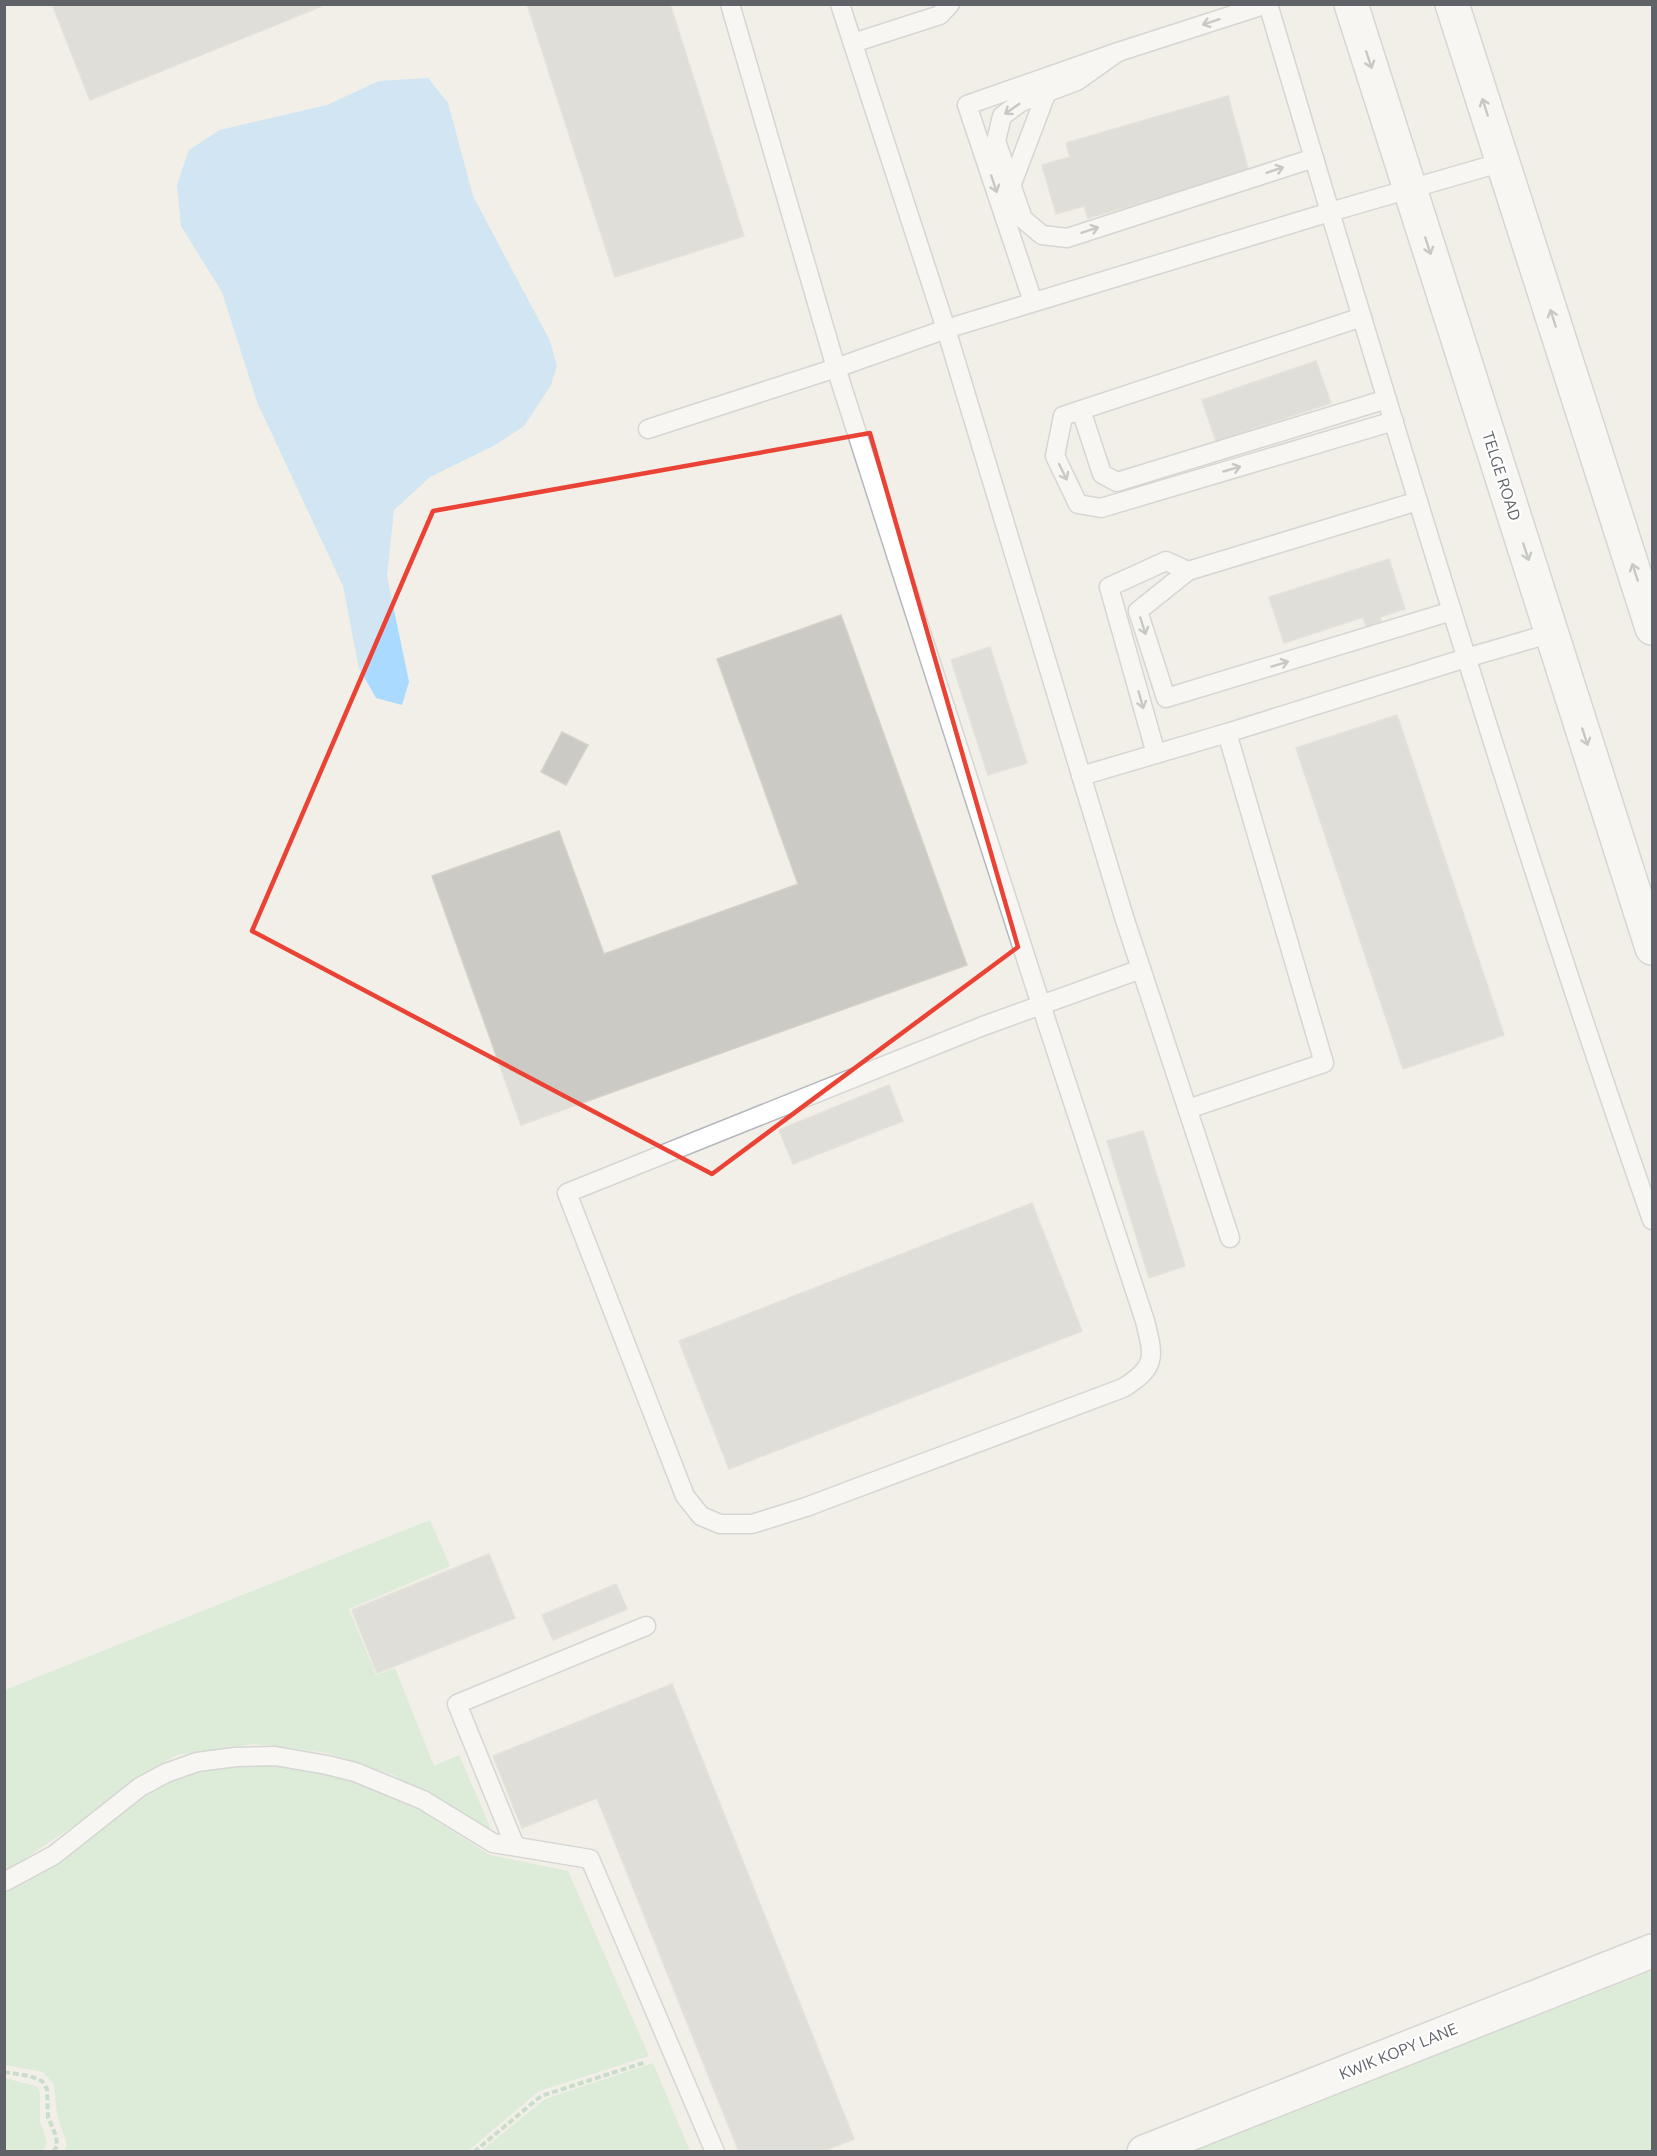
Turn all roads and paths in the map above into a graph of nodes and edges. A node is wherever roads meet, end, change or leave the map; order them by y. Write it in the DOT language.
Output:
graph roads {
  1 [pos="730,4"];
  2 [pos="840,4"];
  3 [pos="950,4"];
  4 [pos="1268,4"];
  5 [pos="1351,4"];
  6 [pos="1452,4"];
  7 [pos="853,43"];
  8 [pos="1119,52"];
  9 [pos="1046,94"];
  10 [pos="1314,158"];
  11 [pos="1503,162"];
  12 [pos="1011,186"];
  13 [pos="1410,189"];
  14 [pos="1330,212"];
  15 [pos="1033,302"];
  16 [pos="1362,317"];
  17 [pos="946,329"];
  18 [pos="836,368"];
  19 [pos="1387,399"];
  20 [pos="1072,413"];
  21 [pos="1394,421"];
  22 [pos="648,429"];
  23 [pos="1418,501"];
  24 [pos="1188,571"];
  25 [pos="1452,611"];
  26 [pos="1653,628"];
  27 [pos="1552,633"];
  28 [pos="1466,658"];
  29 [pos="1227,733"];
  30 [pos="1156,754"];
  31 [pos="1081,776"];
  32 [pos="1653,948"];
  33 [pos="1141,969"];
  34 [pos="1041,1005"];
  35 [pos="1188,1109"];
  36 [pos="1653,1220"];
  37 [pos="1230,1238"];
  38 [pos="646,1626"];
  39 [pos="515,1846"];
  40 [pos="4,1882"];
  41 [pos="1653,1951"];
  42 [pos="672,2054"];
  43 [pos="4,2072"];
  44 [pos="53,2151"];
  45 [pos="474,2151"];
  46 [pos="715,2151"];
  47 [pos="1144,2151"];
  1 -- 18 [label="lane"];
  2 -- 7 [label="lane"];
  3 -- 7 [label="lane"];
  4 -- 8 [label="lane, one-way"];
  4 -- 10 [label="lane"];
  5 -- 13 [label="main road, TELGE ROAD, one-way"];
  11 -- 6 [label="main road, one-way"];
  7 -- 17 [label="lane"];
  8 -- 9 [label="lane"];
  8 -- 15 [label="lane, one-way"];
  9 -- 12 [label="lane"];
  9 -- 12 [label="lane, one-way"];
  12 -- 10 [label="lane, one-way"];
  10 -- 14 [label="lane"];
  11 -- 13 [label="lane"];
  26 -- 11 [label="main road, one-way"];
  13 -- 14 [label="lane"];
  13 -- 27 [label="main road, TELGE ROAD, one-way"];
  14 -- 15 [label="lane"];
  14 -- 16 [label="lane"];
  15 -- 17 [label="lane"];
  16 -- 19 [label="lane"];
  16 -- 20 [label="lane"];
  17 -- 18 [label="lane"];
  17 -- 31 [label="lane"];
  18 -- 22 [label="lane"];
  18 -- 34 [label="lane"];
  19 -- 20 [label="lane"];
  19 -- 21 [label="lane"];
  20 -- 21 [label="lane, one-way"];
  21 -- 23 [label="lane"];
  23 -- 24 [label="lane"];
  23 -- 25 [label="lane"];
  24 -- 25 [label="lane, one-way"];
  24 -- 30 [label="lane, one-way"];
  25 -- 28 [label="lane"];
  27 -- 28 [label="lane"];
  27 -- 32 [label="main road, TELGE ROAD, one-way"];
  28 -- 29 [label="lane"];
  28 -- 36 [label="lane"];
  29 -- 30 [label="lane"];
  29 -- 35 [label="lane"];
  30 -- 31 [label="lane"];
  31 -- 33 [label="lane"];
  33 -- 34 [label="lane"];
  33 -- 35 [label="lane"];
  34 -- 34 [label="lane"];
  35 -- 37 [label="lane"];
  38 -- 39 [label="lane"];
  39 -- 40 [label="lane"];
  39 -- 42 [label="lane"];
  41 -- 47 [label="main road, KWIK KOPY LANE"];
  42 -- 45 [label="path"];
  42 -- 46 [label="lane"];
  43 -- 44 [label="path"];
}
